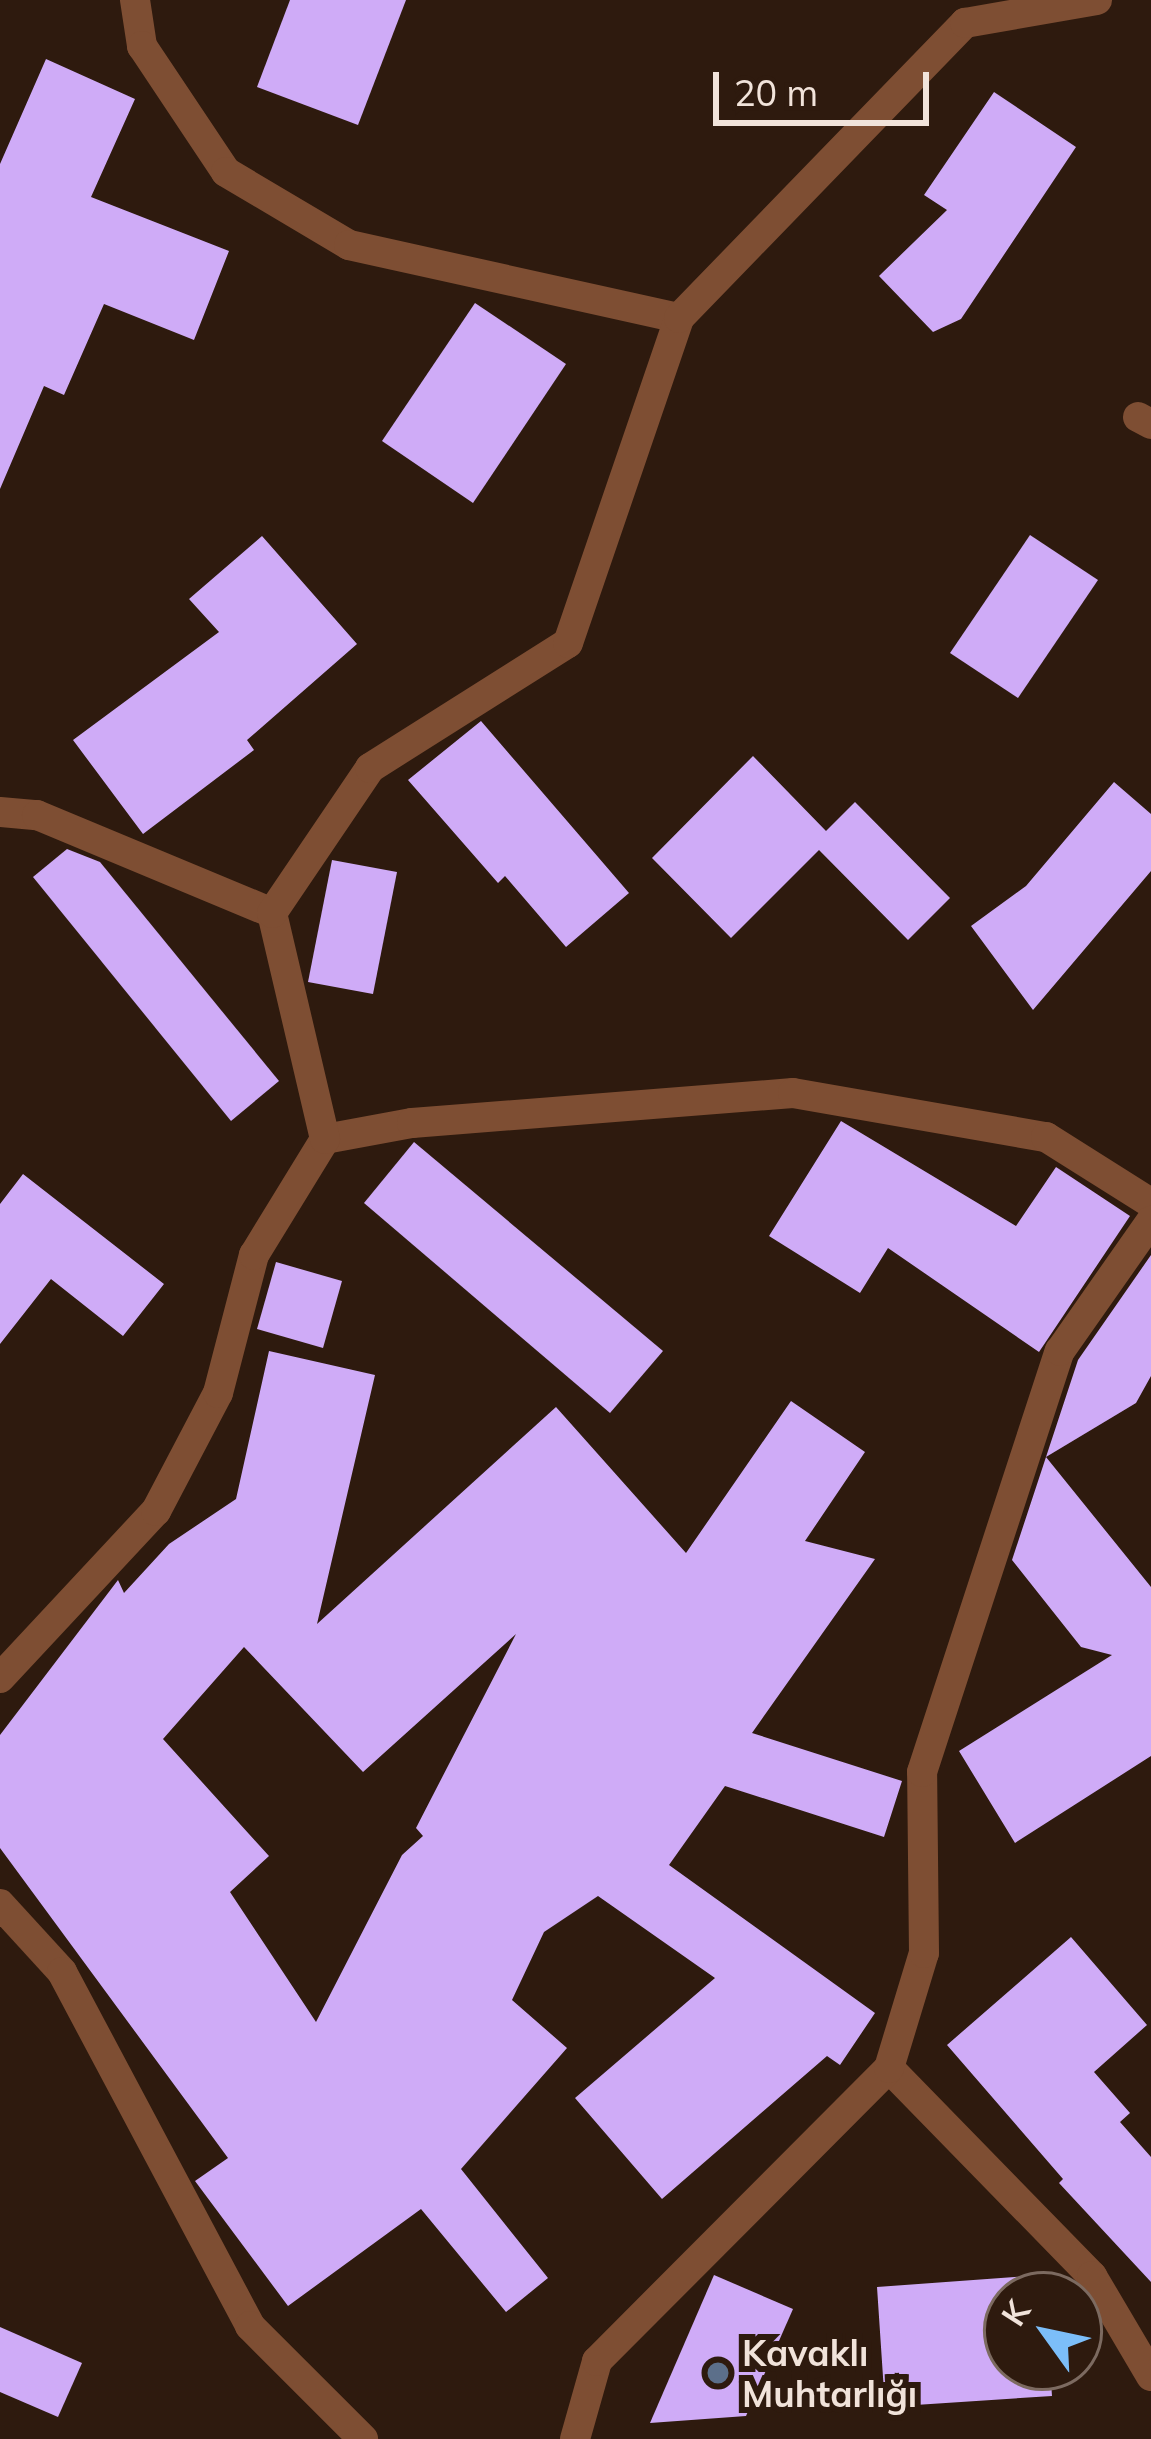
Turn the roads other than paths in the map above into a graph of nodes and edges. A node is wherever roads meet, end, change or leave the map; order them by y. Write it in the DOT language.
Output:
graph roads {
  1 [pos="135,0"];
  2 [pos="1097,0"];
  3 [pos="966,12"];
  4 [pos="679,318"];
  5 [pos="0,812"];
  6 [pos="272,913"];
  7 [pos="326,1139"];
  8 [pos="1151,1203"];
  9 [pos="1151,1220"];
  10 [pos="0,1678"];
  11 [pos="0,1904"];
  12 [pos="889,2068"];
  13 [pos="1151,2376"];
  14 [pos="363,2439"];
  15 [pos="575,2439"];
  1 -- 4 [label="street"];
  2 -- 3 [label="street"];
  3 -- 4 [label="street"];
  4 -- 6 [label="street"];
  5 -- 6 [label="street"];
  6 -- 7 [label="street"];
  7 -- 8 [label="street"];
  7 -- 10 [label="street"];
  9 -- 12 [label="street"];
  11 -- 14 [label="street"];
  12 -- 13 [label="street"];
  12 -- 15 [label="street"];
}
